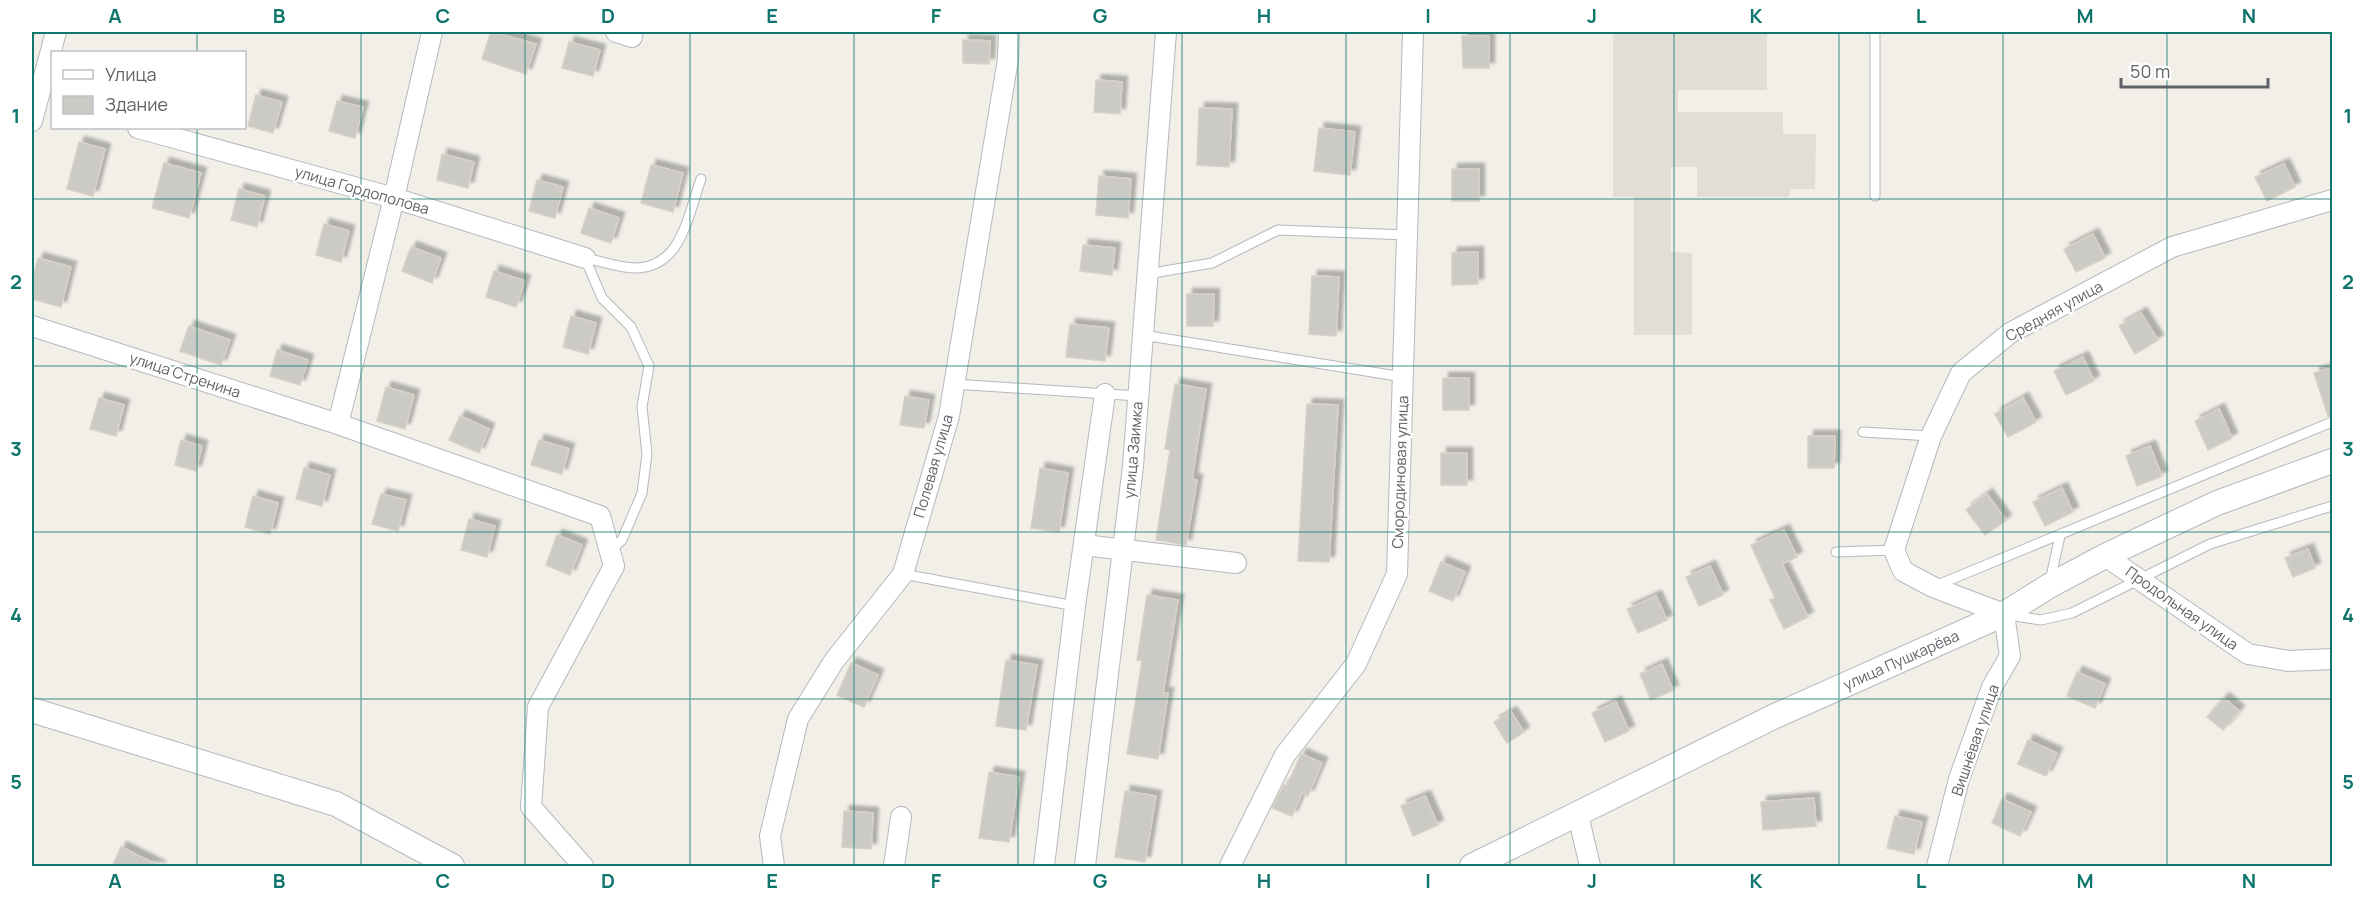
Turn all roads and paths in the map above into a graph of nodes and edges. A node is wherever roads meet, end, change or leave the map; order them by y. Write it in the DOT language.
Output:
graph roads {
  1 [pos="56,32"];
  2 [pos="432,32"];
  3 [pos="1009,32"];
  4 [pos="1166,32"];
  5 [pos="1413,32"];
  6 [pos="1875,32"];
  7 [pos="52,51"];
  8 [pos="51,54"];
  9 [pos="40,101"];
  10 [pos="32,121"];
  11 [pos="142,129"];
  12 [pos="701,179"];
  13 [pos="1875,196"];
  14 [pos="394,198"];
  15 [pos="2332,200"];
  16 [pos="1407,235"];
  17 [pos="585,258"];
  18 [pos="1148,274"];
  19 [pos="32,326"];
  20 [pos="1143,335"];
  21 [pos="1403,377"];
  22 [pos="952,384"];
  23 [pos="1105,394"];
  24 [pos="1138,396"];
  25 [pos="2330,423"];
  26 [pos="338,424"];
  27 [pos="1863,432"];
  28 [pos="2332,434"];
  29 [pos="1930,436"];
  30 [pos="2332,461"];
  31 [pos="2332,506"];
  32 [pos="2060,536"];
  33 [pos="1084,545"];
  34 [pos="1894,550"];
  35 [pos="610,551"];
  36 [pos="1123,551"];
  37 [pos="1836,552"];
  38 [pos="2105,556"];
  39 [pos="1236,563"];
  40 [pos="903,574"];
  41 [pos="2139,578"];
  42 [pos="2049,586"];
  43 [pos="1933,587"];
  44 [pos="1075,606"];
  45 [pos="2004,614"];
  46 [pos="2332,659"];
  47 [pos="32,710"];
  48 [pos="1578,815"];
  49 [pos="901,817"];
  50 [pos="452,867"];
  51 [pos="583,867"];
  52 [pos="774,867"];
  53 [pos="894,867"];
  54 [pos="1044,867"];
  55 [pos="1085,867"];
  56 [pos="1230,867"];
  57 [pos="1473,867"];
  58 [pos="1590,867"];
  59 [pos="1937,867"];
  1 -- 7 [label="street"];
  2 -- 14 [label="street"];
  3 -- 22 [label="street, Полевая улица"];
  4 -- 18 [label="street, улица Заимка"];
  5 -- 16 [label="street, Смородиновая улица"];
  6 -- 13 [label="lane"];
  8 -- 9 [label="street"];
  9 -- 10 [label="street"];
  11 -- 14 [label="street, улица Гордополова"];
  12 -- 17 [label="lane"];
  14 -- 17 [label="street, улица Гордополова"];
  14 -- 26 [label="street"];
  15 -- 29 [label="street, Средняя улица"];
  16 -- 18 [label="lane"];
  16 -- 21 [label="street, Смородиновая улица"];
  17 -- 35 [label="lane"];
  18 -- 20 [label="street, улица Заимка"];
  19 -- 26 [label="street, улица Стренина"];
  20 -- 21 [label="lane"];
  20 -- 24 [label="street, улица Заимка"];
  21 -- 56 [label="street, Смородиновая улица"];
  22 -- 23 [label="lane"];
  22 -- 40 [label="street, Полевая улица"];
  23 -- 24 [label="lane"];
  23 -- 33 [label="street"];
  24 -- 36 [label="street, улица Заимка"];
  25 -- 28 [label="lane"];
  25 -- 32 [label="lane"];
  26 -- 35 [label="street, улица Стренина"];
  27 -- 29 [label="lane"];
  29 -- 34 [label="street, Средняя улица"];
  30 -- 38 [label="street, улица Пушкарёва"];
  31 -- 41 [label="lane"];
  32 -- 42 [label="lane"];
  32 -- 43 [label="lane"];
  33 -- 36 [label="street"];
  33 -- 44 [label="street"];
  34 -- 37 [label="lane"];
  34 -- 43 [label="street"];
  35 -- 51 [label="street"];
  36 -- 39 [label="street"];
  36 -- 55 [label="street, улица Заимка"];
  38 -- 41 [label="street, Продольная улица"];
  38 -- 42 [label="street, улица Пушкарёва"];
  40 -- 44 [label="lane"];
  40 -- 52 [label="street, Полевая улица"];
  41 -- 45 [label="lane"];
  41 -- 46 [label="street, Продольная улица"];
  42 -- 45 [label="street, улица Пушкарёва"];
  43 -- 45 [label="street"];
  44 -- 54 [label="street"];
  45 -- 48 [label="street, улица Пушкарёва"];
  45 -- 59 [label="street, Вишнёвая улица"];
  47 -- 50 [label="street"];
  48 -- 57 [label="street, улица Пушкарёва"];
  48 -- 58 [label="street"];
  49 -- 53 [label="street"];
}
